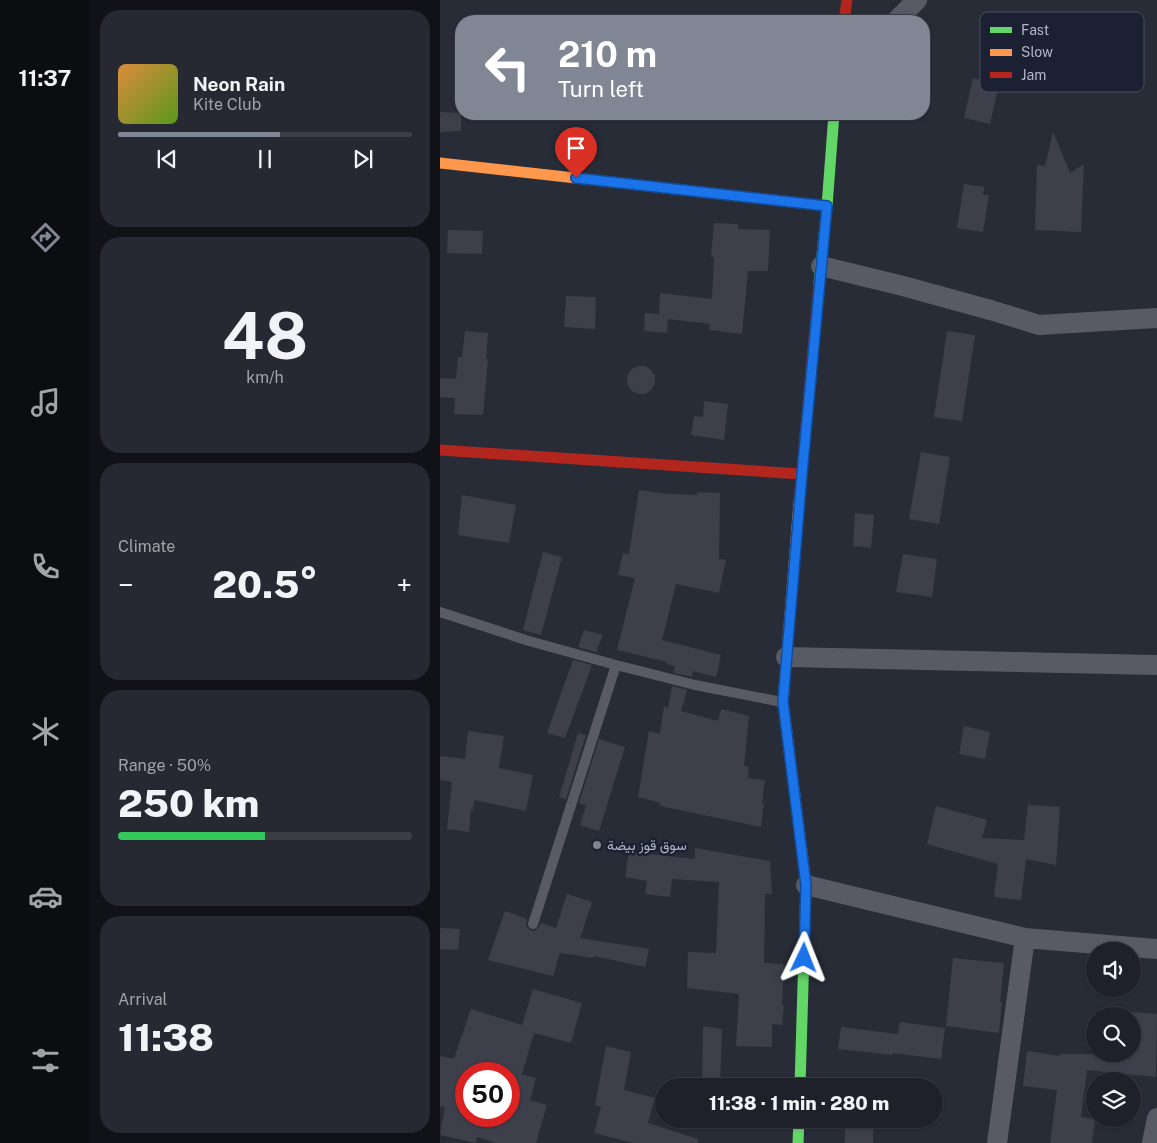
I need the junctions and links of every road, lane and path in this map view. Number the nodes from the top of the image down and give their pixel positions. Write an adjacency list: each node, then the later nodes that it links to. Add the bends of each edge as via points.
1 (847, 0): 3 (main road)
2 (917, 0): 4 (street)
3 (845, 15)
4 (902, 15)
5 (834, 120): 7 (main road)
6 (440, 163): 7 (main road)
7 (827, 206): 8 (main road)
8 (821, 266): 9 (street, via 994,311 1039,326); 11 (main road)
9 (1157, 318)
10 (440, 450): 11 (main road)
11 (802, 474): 13 (main road)
12 (440, 612): 14 (lane)
13 (786, 657): 15 (street); 16 (main road)
14 (616, 665): 16 (lane); 18 (lane)
15 (1157, 665)
16 (783, 702): 17 (main road)
17 (806, 885): 19 (street); 21 (main road)
18 (533, 924)
19 (1025, 938): 20 (street); 25 (street)
20 (1157, 949)
21 (800, 1078)
22 (1157, 1118): 26 (street)
23 (799, 1128): 24 (main road)
24 (798, 1143)
25 (997, 1143)
26 (1152, 1143)

